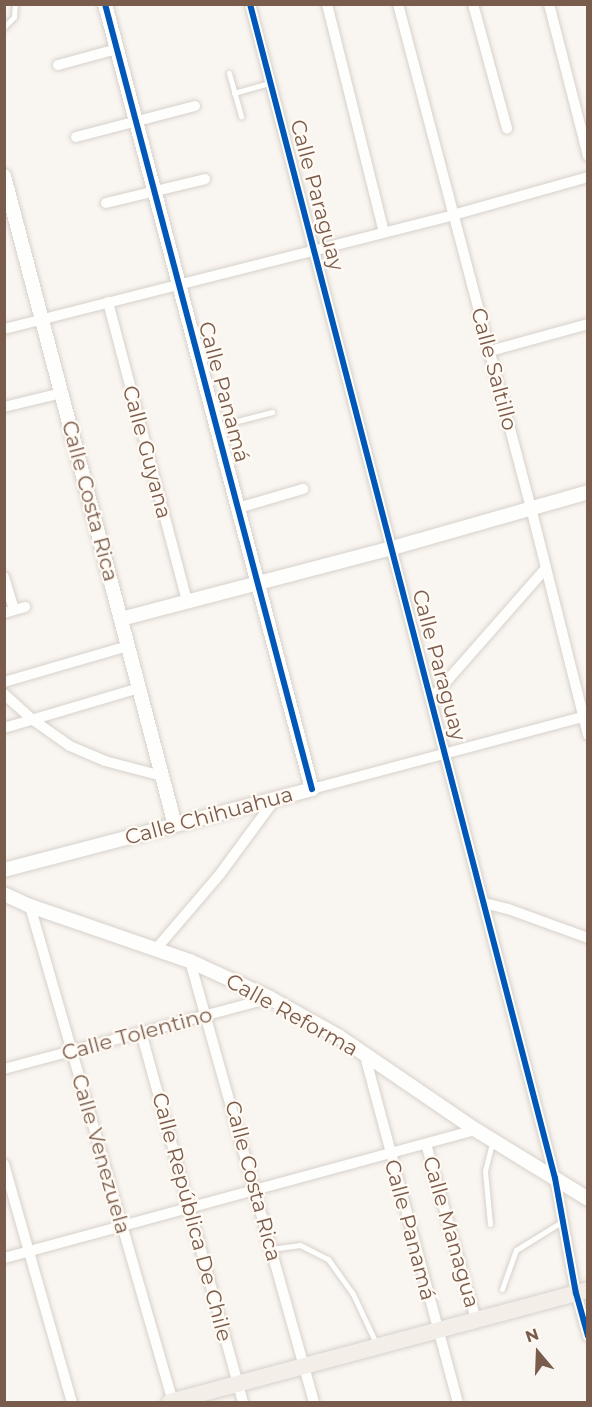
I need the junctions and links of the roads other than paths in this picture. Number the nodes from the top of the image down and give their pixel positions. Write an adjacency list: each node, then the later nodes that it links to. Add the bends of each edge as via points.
1 (15, 4): 8 (lane, via 14,17)
2 (105, 4): 9 (street, Calle Panamá)
3 (250, 4): 12 (street, Calle Paraguay)
4 (327, 4): 26 (street)
5 (398, 4): 25 (street, Calle Saltillo)
6 (473, 4): 17 (street)
7 (549, 4): 19 (street)
8 (4, 27)
9 (117, 49): 10 (street); 16 (street, Calle Panamá)
10 (58, 65)
11 (229, 73): 13 (lane)
12 (270, 83): 13 (lane); 27 (street, Calle Paraguay)
13 (234, 93): 15 (lane)
14 (195, 106): 16 (street)
15 (241, 116)
16 (136, 122): 18 (street); 23 (street, Calle Panamá)
17 (507, 128)
18 (76, 137)
19 (588, 156)
20 (4, 176): 30 (street, Calle Costa Rica)
21 (588, 177): 25 (street)
22 (205, 179): 23 (street)
23 (154, 191): 24 (street); 28 (street, Calle Panamá)
24 (106, 203)
25 (453, 215): 26 (street); 33 (street, Calle Saltillo)
26 (384, 232): 27 (street)
27 (315, 250): 28 (street); 42 (street, Calle Paraguay)
28 (179, 284): 29 (street); 37 (street, Calle Panamá)
29 (108, 302): 30 (street); 46 (street, Calle Guyana)
30 (42, 319): 32 (street); 34 (street, Calle Costa Rica)
31 (588, 324): 33 (street)
32 (4, 329)
33 (490, 351): 41 (street, Calle Saltillo)
34 (62, 393): 35 (street); 48 (street, Calle Costa Rica)
35 (4, 407)
36 (272, 412): 37 (lane)
37 (216, 427): 40 (street, Calle Panamá)
38 (303, 489): 40 (street)
39 (588, 492): 41 (street)
40 (238, 508): 45 (street, Calle Panamá)
41 (531, 508): 42 (street); 43 (street, Calle Saltillo)
42 (392, 548): 45 (street); 53 (street, Calle Paraguay)
43 (546, 568): 53 (street); 54 (street, Calle Saltillo)
44 (4, 577): 47 (street)
45 (258, 583): 46 (street); 60 (street, Calle Panamá)
46 (187, 601): 48 (street)
47 (14, 610)
48 (121, 619): 49 (street, Calle Costa Rica)
49 (128, 646): 50 (street); 51 (street, Calle Costa Rica)
50 (4, 682)
51 (139, 688): 55 (street); 59 (street, Calle Costa Rica)
52 (4, 694): 55 (street)
53 (431, 699): 58 (street, Calle Paraguay)
54 (585, 717): 57 (street, Calle Saltillo); 58 (street, Calle Chihuahua)
55 (33, 720): 56 (street); 59 (street, via 88,754)
56 (4, 728)
57 (588, 735)
58 (445, 754): 60 (street, Calle Chihuahua); 65 (street, Calle Paraguay)
59 (162, 776): 62 (street, Calle Costa Rica)
60 (312, 789): 61 (street, Calle Chihuahua)
61 (276, 798): 62 (street, Calle Chihuahua); 68 (street, via 220,874)
62 (175, 825): 63 (street, Calle Chihuahua)
63 (4, 870)
64 (4, 894): 66 (street, Calle Reforma)
65 (484, 903): 67 (street); 81 (street, Calle Paraguay)
66 (30, 906): 68 (street, Calle Reforma); 73 (street, Calle Venezuela)
67 (588, 938)
68 (156, 949): 69 (street, Calle Reforma)
69 (190, 961): 70 (street, Calle Reforma); 71 (street, Calle Costa Rica)
70 (270, 998): 71 (street, Calle Tolentino); 74 (street, Calle Reforma, via 338,1036)
71 (207, 1014): 72 (street, Calle Tolentino); 82 (street, Calle Costa Rica)
72 (141, 1032): 73 (street, Calle Tolentino); 84 (street, Calle República De Chile)
73 (72, 1052): 75 (street, Calle Tolentino); 87 (street, Calle Venezuela)
74 (365, 1056): 76 (street, Calle Reforma); 79 (street, Calle Panamá)
75 (4, 1069)
76 (476, 1130): 77 (street, Calle Reforma); 78 (street)
77 (492, 1140): 81 (street, Calle Reforma); 86 (lane, via 485,1171)
78 (426, 1144): 79 (street); 93 (street, Calle Managua)
79 (390, 1153): 82 (street); 94 (street, Calle Panamá)
80 (4, 1164): 89 (street)
81 (555, 1178): 83 (street, Calle Reforma); 85 (street, Calle Paraguay)
82 (255, 1190): 84 (street); 88 (street, Calle Costa Rica)
83 (588, 1199)
84 (190, 1208): 87 (street); 98 (street, Calle República De Chile)
85 (563, 1221): 91 (lane, via 516,1250); 92 (street, Calle Paraguay)
86 (489, 1224)
87 (120, 1226): 89 (street); 100 (street, Calle Venezuela)
88 (271, 1249): 96 (lane, via 300,1245 328,1259 353,1294); 97 (street, Calle Costa Rica)
89 (29, 1251): 90 (street); 99 (street)
90 (4, 1258)
91 (502, 1289)
92 (582, 1292): 93 (main road); 95 (street, Calle Paraguay)
93 (476, 1320): 94 (main road)
94 (437, 1330): 96 (main road); 103 (street, Calle Panamá)
95 (588, 1336)
96 (377, 1346): 97 (main road)
97 (303, 1365): 98 (main road); 102 (street, Calle Costa Rica)
98 (238, 1384): 100 (main road); 101 (street, Calle República De Chile)
99 (72, 1402)
100 (172, 1402)
101 (243, 1402)
102 (314, 1402)
103 (458, 1402)

